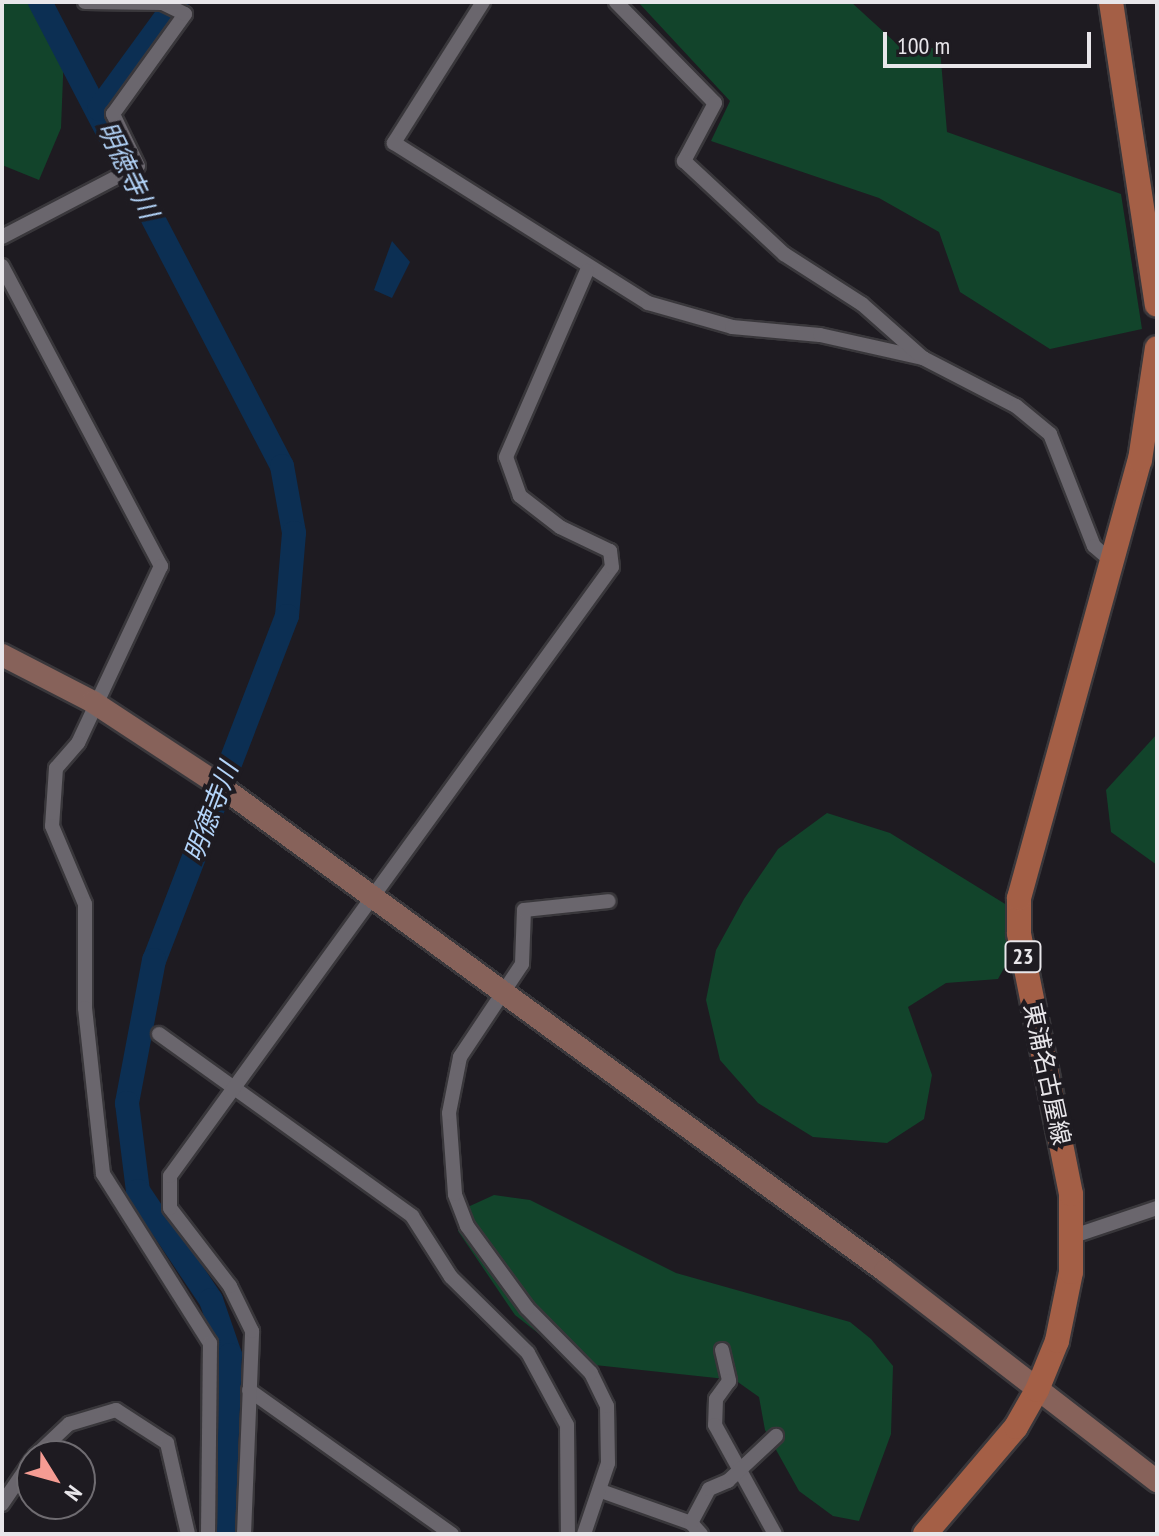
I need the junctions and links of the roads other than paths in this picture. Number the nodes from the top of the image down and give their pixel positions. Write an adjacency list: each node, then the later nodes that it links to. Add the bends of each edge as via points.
1 (85, 2): 5 (street)
2 (483, 2): 8 (street, via 394,143)
3 (616, 2): 11 (street, via 715,103 684,161 784,254 862,304)
4 (1111, 2): 9 (main road)
5 (162, 3): 6 (street, via 184,14 113,114 138,166)
6 (2, 237)
7 (2, 266): 15 (street, via 161,566)
8 (587, 271): 11 (street, via 683,316); 16 (street, via 506,457 520,496 560,527 610,551 612,567)
9 (1157, 305)
10 (1157, 348): 12 (main road, 東浦名古屋線 / 23)
11 (923, 358): 13 (street, via 1042,424 1061,453 1094,546)
12 (1148, 457): 13 (main road, 東浦名古屋線 / 23)
13 (1111, 561): 22 (main road, 東浦名古屋線 / 23, via 1019,898 1019,933)
14 (2, 655): 15 (street)
15 (93, 702): 16 (street, via 223,788); 35 (street, via 78,743 50,783 52,826 85,904 85,1008 103,1174 210,1343)
16 (373, 898): 18 (street); 20 (street)
17 (609, 901): 18 (street, via 524,910 522,964)
18 (500, 994): 25 (street); 31 (street, via 451,1085 457,1207 527,1308 602,1390 609,1446)
19 (159, 1034): 20 (street)
20 (235, 1086): 24 (street, via 178,1162 168,1200 249,1322); 38 (street, via 412,1216 451,1277 528,1353 567,1425)
21 (1157, 1208): 22 (street)
22 (1074, 1236): 25 (main road, 東浦名古屋線 / 23, via 1057,1341)
23 (722, 1350): 28 (street, via 729,1381 716,1399 715,1425)
24 (249, 1390): 36 (street); 37 (street)
25 (1037, 1390): 29 (street); 41 (main road, 東浦名古屋線 / 23, via 1016,1427)
26 (776, 1436): 28 (street)
27 (53, 1440): 34 (street, via 69,1424 116,1410 167,1443)
28 (736, 1472): 33 (street, via 709,1489); 40 (street)
29 (1157, 1481)
30 (16, 1484): 32 (street)
31 (601, 1491): 33 (street); 39 (street)
32 (2, 1504)
33 (696, 1529)
34 (188, 1534)
35 (208, 1534)
36 (244, 1534)
37 (452, 1534)
38 (568, 1534)
39 (584, 1534)
40 (775, 1534)
41 (925, 1534)

